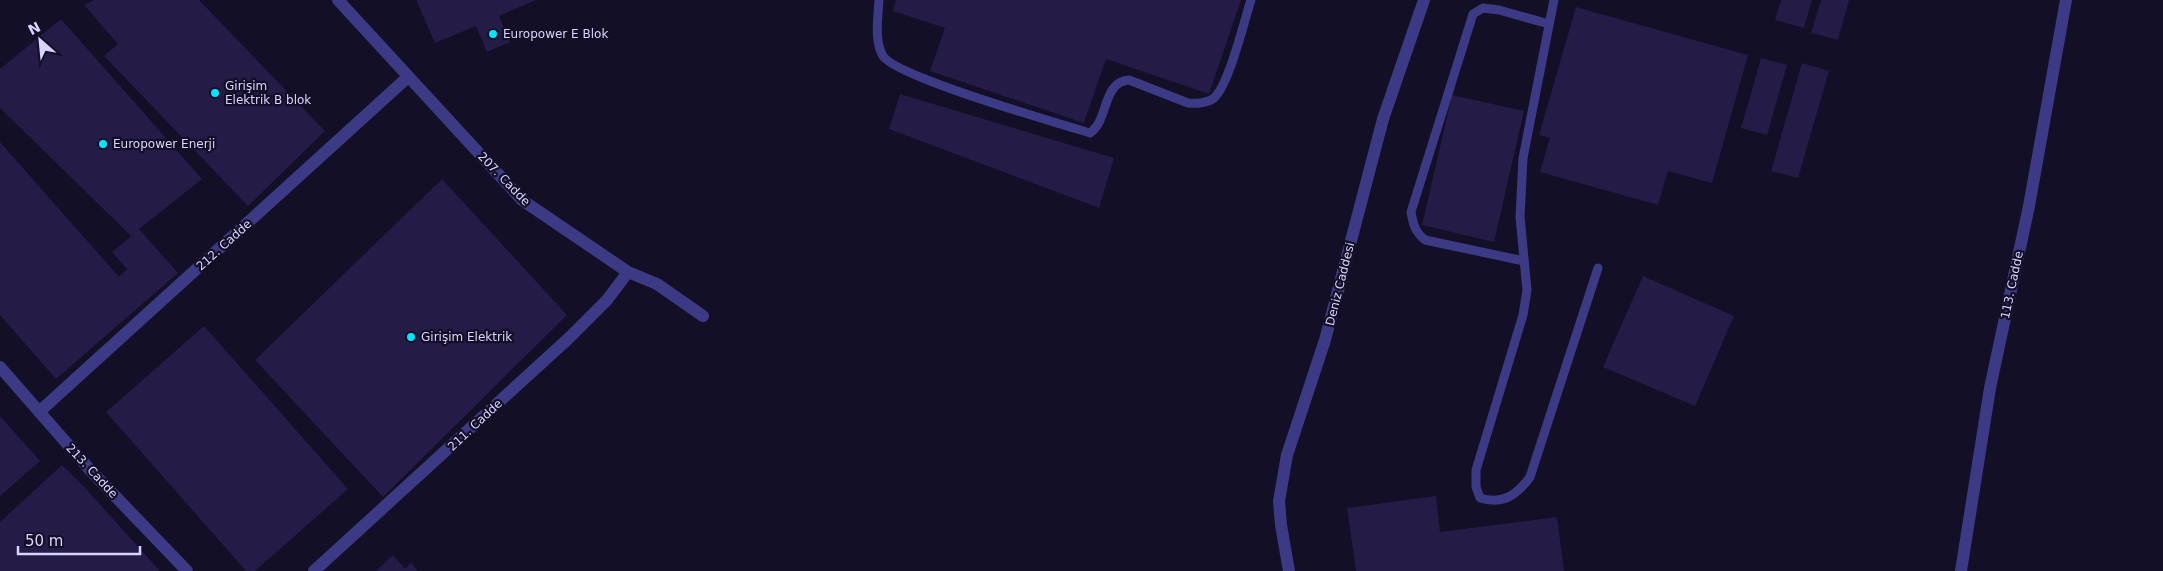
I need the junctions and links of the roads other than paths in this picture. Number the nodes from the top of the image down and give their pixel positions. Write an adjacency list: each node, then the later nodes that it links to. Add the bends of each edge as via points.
1 (338, 0): 8 (street, 207. Cadde)
2 (879, 0): 3 (lane, via 878,35 883,56 893,65 941,86 1090,133 1098,127 1114,85 1121,81 1129,80 1188,103 1197,104 1214,98 1224,85)
3 (1251, 0)
4 (1424, 0): 17 (street, Deniz Caddesi, via 1383,119 1326,340 1287,456 1279,502)
5 (1554, 0): 7 (lane)
6 (2066, 0): 18 (street, 113. Cadde, via 1990,388)
7 (1549, 24): 9 (lane, via 1523,158 1520,217); 9 (lane, via 1499,10 1483,8 1473,14 1411,212 1413,226 1425,240)
8 (408, 77): 11 (street, 207. Cadde, via 522,200); 14 (street, 212. Cadde)
9 (1524, 261): 10 (lane, via 1527,290 1523,315 1476,470 1480,498 1492,502 1520,491 1530,477)
10 (1598, 268)
11 (628, 272): 12 (street, 207. Cadde, via 657,284); 16 (street, 211. Cadde, via 607,300 569,338)
12 (703, 316)
13 (0, 368): 14 (street, 213. Cadde)
14 (39, 412): 15 (street, 213. Cadde)
15 (188, 571)
16 (314, 571)
17 (1289, 571)
18 (1961, 571)

